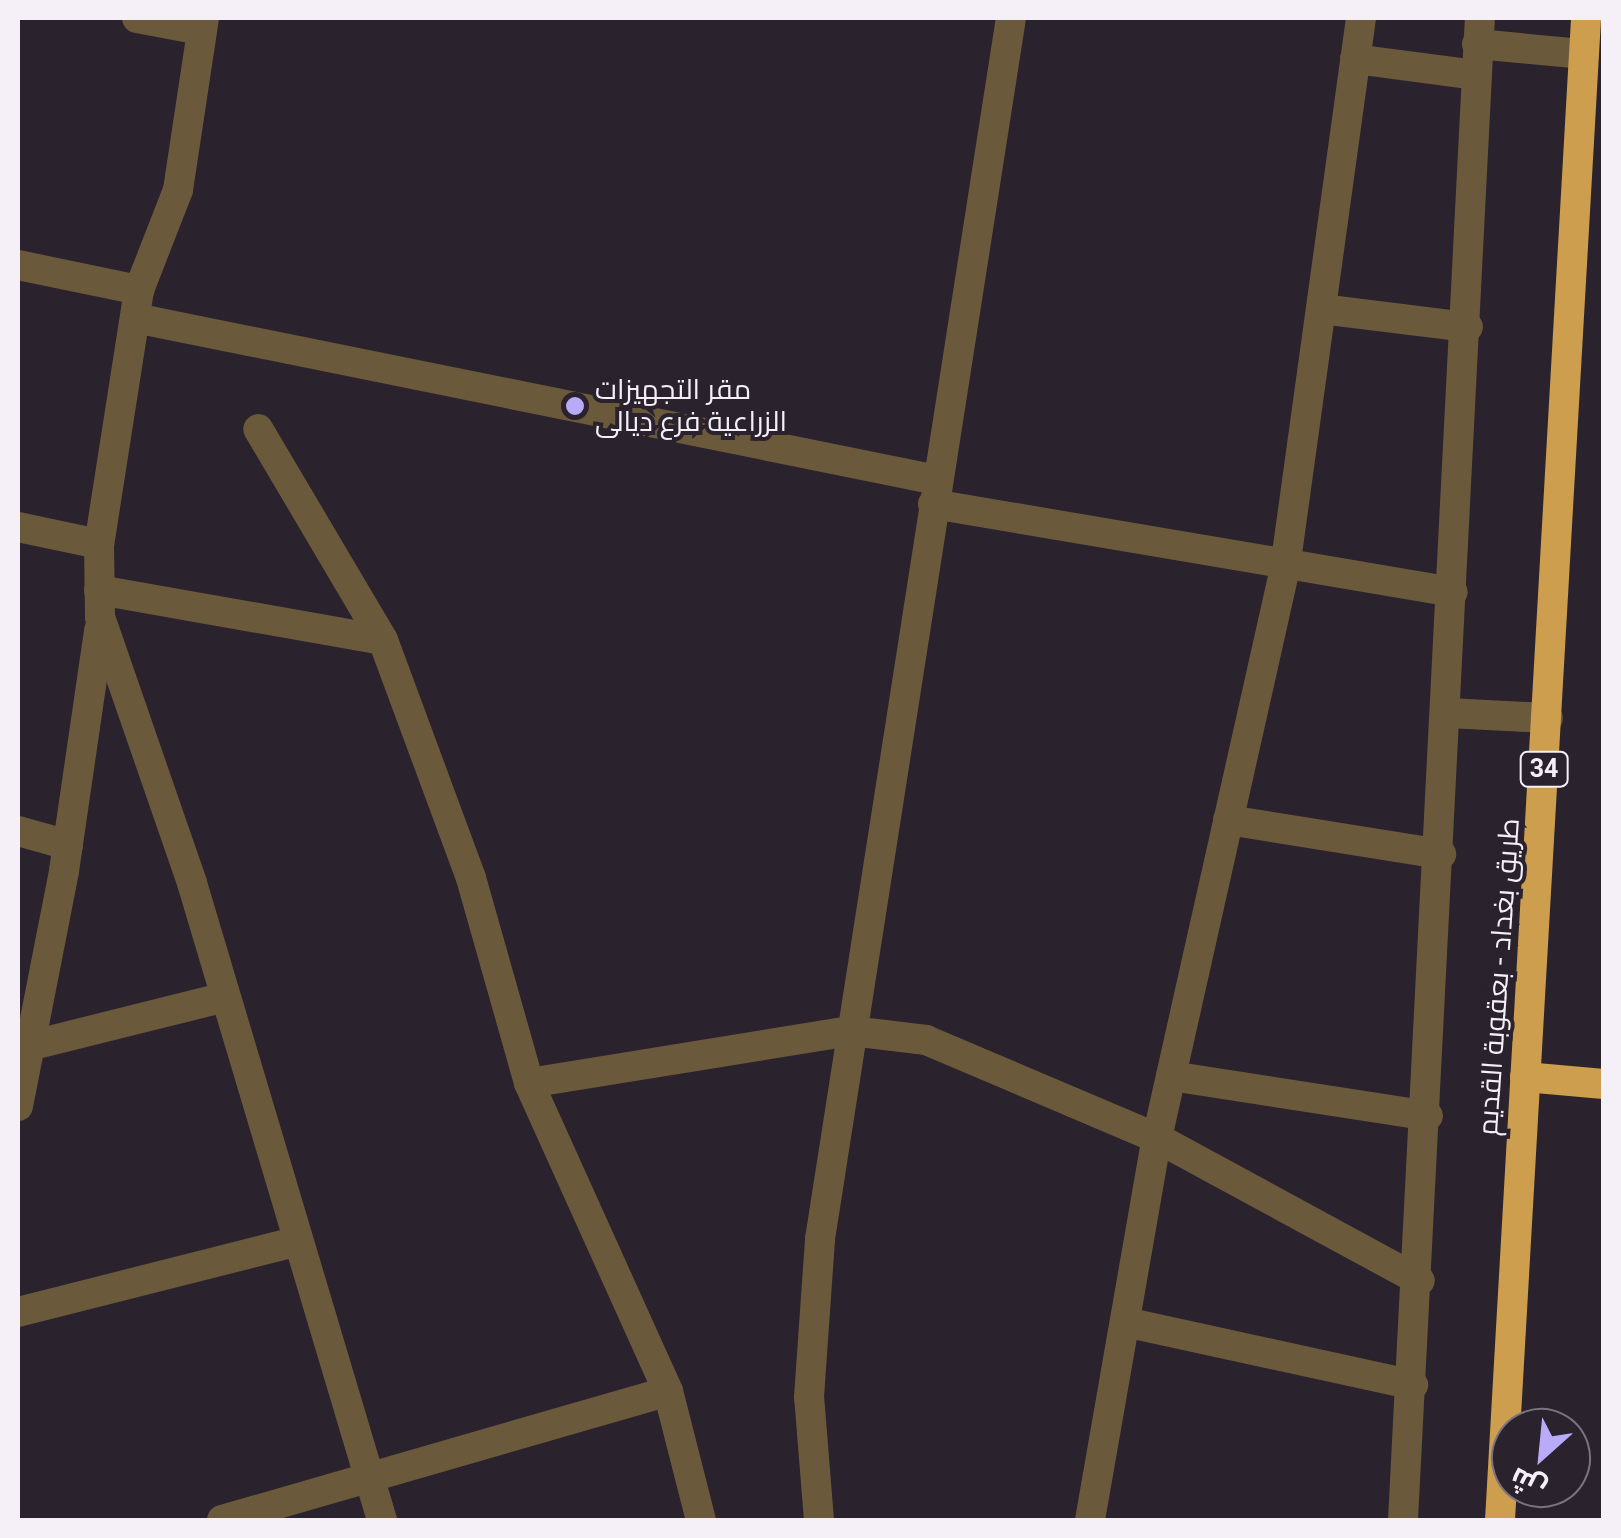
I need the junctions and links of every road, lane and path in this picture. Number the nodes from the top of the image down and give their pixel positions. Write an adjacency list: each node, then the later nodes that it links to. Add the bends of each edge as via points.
1 (137, 18): 5 (street)
2 (1011, 18): 15 (street)
3 (1361, 18): 8 (street)
4 (1586, 18): 7 (highway, طريق بغداد - بعقوبة القديم / 34)
5 (202, 24): 11 (street, via 178,190)
6 (1478, 31): 7 (street); 9 (street)
7 (1582, 54): 23 (highway, طريق بغداد - بعقوبة القديم / 34)
8 (1356, 59): 9 (street); 12 (street)
9 (1477, 75): 13 (street)
10 (18, 265): 11 (street)
11 (137, 304): 15 (street); 17 (street)
12 (1321, 310): 13 (street); 18 (street)
13 (1468, 327): 19 (street)
14 (258, 430): 21 (street)
15 (935, 492): 18 (street); 29 (street)
16 (18, 527): 17 (street)
17 (99, 544): 20 (street)
18 (1285, 568): 19 (street); 24 (street)
19 (1452, 592): 22 (street)
20 (99, 604): 21 (street); 26 (street); 28 (street)
21 (383, 640): 33 (street, via 471,878)
22 (1448, 713): 23 (street); 27 (street)
23 (1548, 718): 32 (highway, طريق بغداد - بعقوبة القديم / 34)
24 (1228, 820): 27 (street); 31 (street)
25 (18, 831): 26 (street)
26 (68, 845): 30 (street)
27 (1441, 854): 36 (street)
28 (226, 997): 30 (street); 38 (street)
29 (851, 1031): 33 (street); 37 (street, via 926,1040); 48 (street, via 811,1366 809,1458)
30 (29, 1046): 35 (street)
31 (1171, 1076): 36 (street); 37 (street)
32 (1525, 1077): 34 (highway); 51 (highway, طريق بغداد - بعقوبة القديم / 34)
33 (529, 1084): 43 (street)
34 (1604, 1084)
35 (18, 1099)
36 (1428, 1116): 39 (street)
37 (1157, 1138): 39 (street); 41 (street)
38 (298, 1241): 40 (street); 44 (street)
39 (1420, 1281): 42 (street)
40 (18, 1312)
41 (1125, 1322): 42 (street); 49 (street)
42 (1413, 1386): 50 (street)
43 (668, 1391): 44 (street); 47 (street)
44 (370, 1479): 45 (street); 46 (street)
45 (222, 1520)
46 (382, 1520)
47 (701, 1520)
48 (819, 1520)
49 (1090, 1520)
50 (1404, 1520)
51 (1500, 1520)

